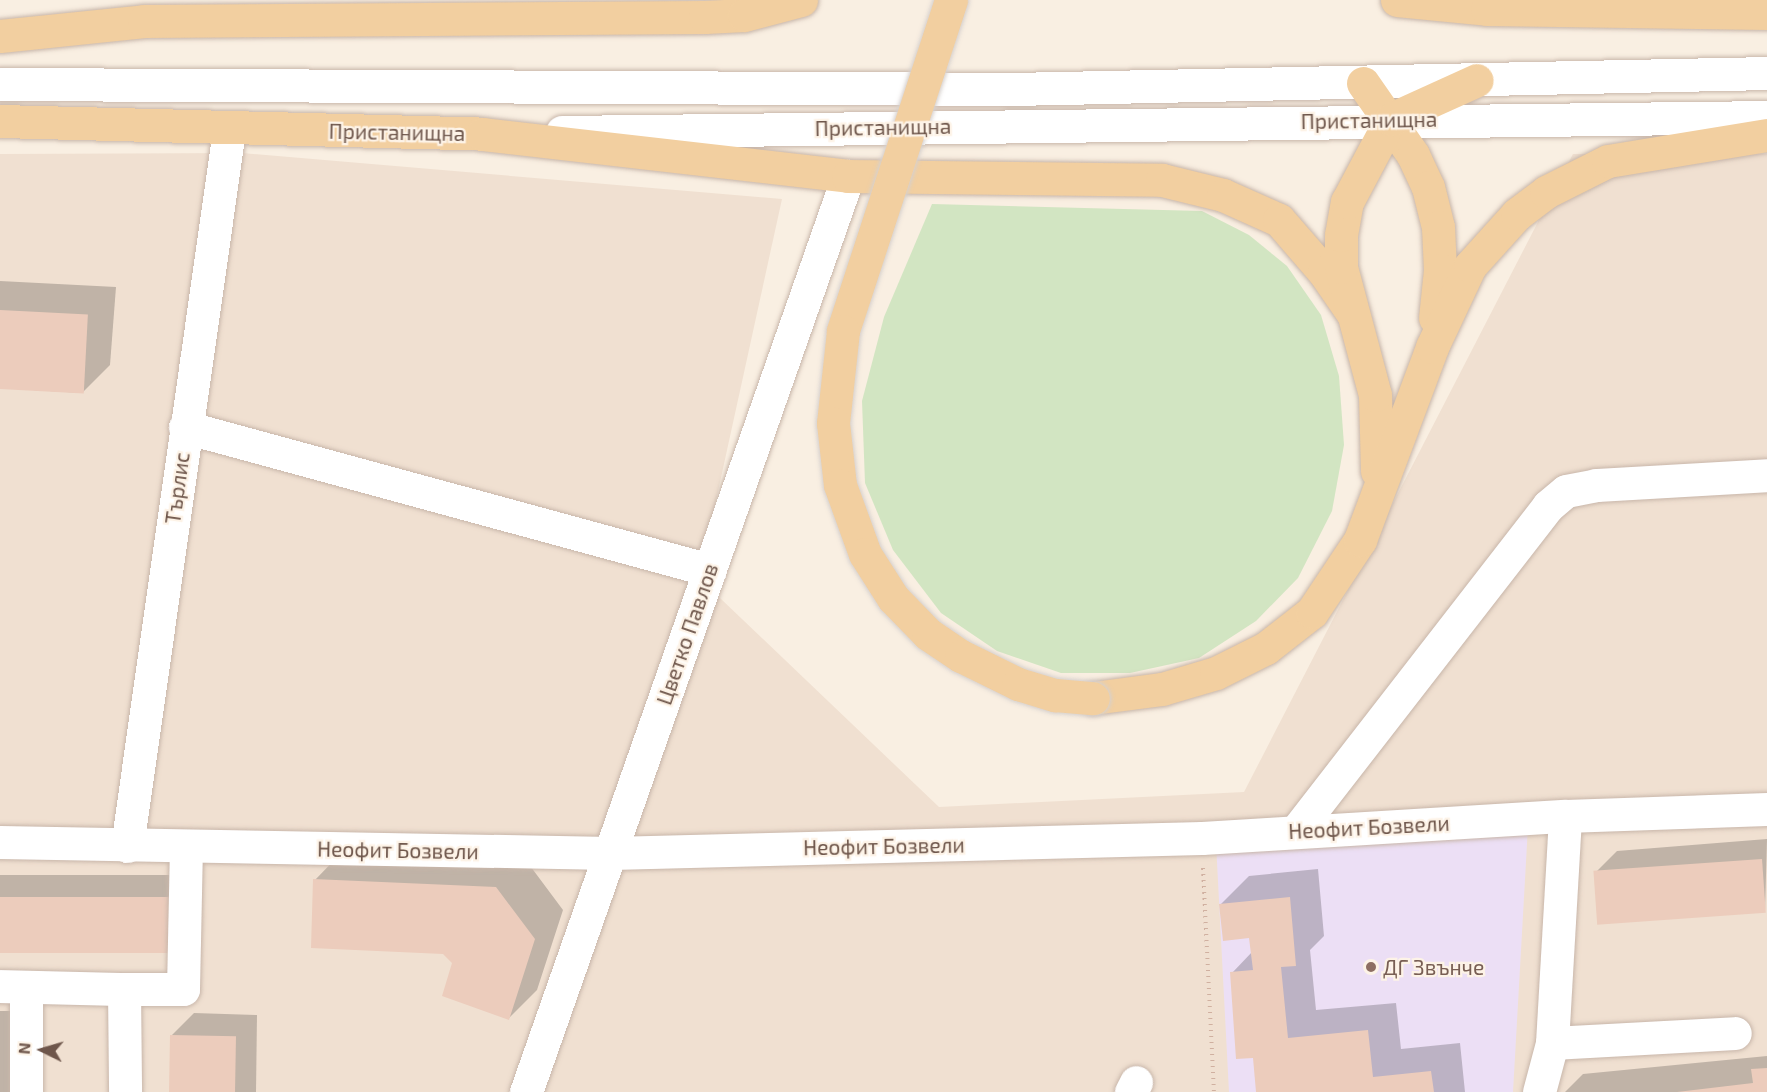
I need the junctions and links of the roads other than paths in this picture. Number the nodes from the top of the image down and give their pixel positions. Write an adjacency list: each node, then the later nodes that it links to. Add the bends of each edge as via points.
1 (801, 0): 5 (main road, via 744,15 705,17 144,21)
2 (951, 0): 21 (main road, bridge, via 843,332 833,423 840,485 865,554 894,598 928,634 961,656 1018,684 1055,695 1133,695 1189,682 1266,648 1311,612 1329,591)
3 (1397, 0): 4 (main road, via 1487,9)
4 (1767, 13)
5 (0, 36)
6 (1767, 73): 7 (street, Пристанищна)
7 (1477, 80): 8 (street, Пристанищна); 11 (main road)
8 (1363, 83): 9 (street, Пристанищна, via 1012,89); 11 (main road)
9 (0, 84)
10 (1767, 117): 11 (street, Пристанищна)
11 (1391, 119): 14 (street, Пристанищна); 17 (main road, via 1347,202 1341,267); 18 (main road, via 1428,187 1438,227 1440,270)
12 (0, 121): 13 (main road, Пристанищна)
13 (229, 129): 14 (main road, Пристанищна); 19 (street, Търлис)
14 (482, 134): 16 (main road)
15 (1767, 135): 18 (main road, via 1608,161 1546,192 1493,237 1470,266)
16 (848, 176): 17 (main road, via 1129,177 1162,180 1223,195 1279,220); 22 (street, Цветко Павлов)
17 (1353, 314): 21 (main road, via 1368,360 1378,429 1376,486)
18 (1432, 347): 21 (main road)
19 (185, 427): 22 (street); 27 (street, Търлис)
20 (1767, 475): 25 (street, via 1596,485 1566,491 1548,507)
21 (1370, 515)
22 (710, 570): 29 (street, Цветко Павлов)
23 (1767, 809): 24 (street, Неофит Бозвели)
24 (1565, 816): 25 (street, Неофит Бозвели); 33 (street)
25 (1296, 831): 29 (street, Неофит Бозвели, via 1202,838)
26 (0, 842): 27 (street, Неофит Бозвели)
27 (127, 846): 28 (street, Неофит Бозвели)
28 (186, 847): 29 (street, Неофит Бозвели); 31 (street, via 183,989)
29 (610, 852): 36 (street, Цветко Павлов)
30 (13, 986): 31 (street); 34 (street)
31 (124, 989): 35 (street)
32 (1735, 1033): 33 (street)
33 (1552, 1043): 37 (street)
34 (26, 1092)
35 (125, 1092)
36 (526, 1092)
37 (1539, 1092)

